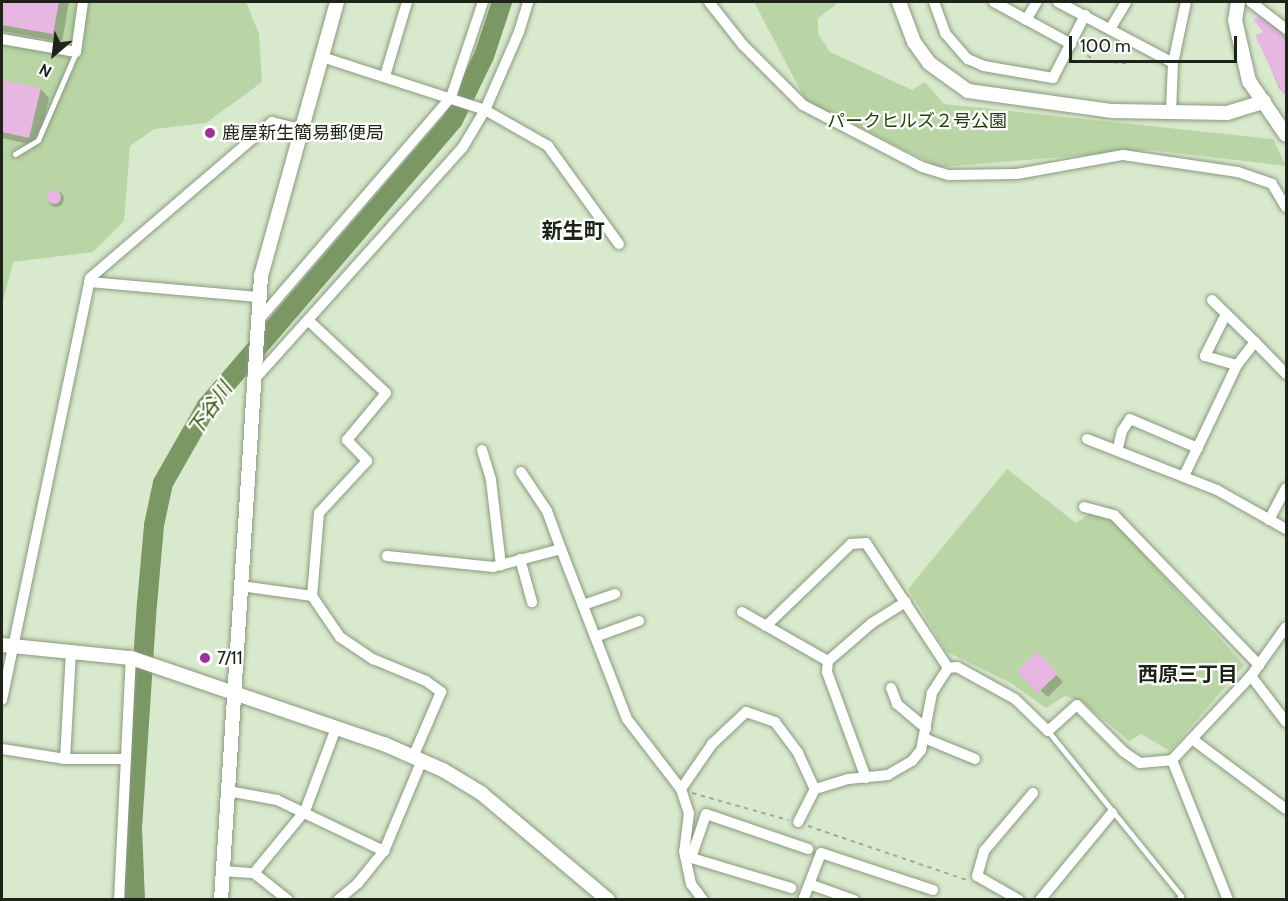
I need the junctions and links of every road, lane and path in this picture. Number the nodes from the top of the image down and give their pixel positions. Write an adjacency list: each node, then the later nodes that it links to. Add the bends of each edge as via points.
1 (83, 2): 22 (street)
2 (337, 2): 23 (street)
3 (407, 2): 26 (street)
4 (483, 2): 27 (street)
5 (528, 2): 29 (street)
6 (709, 2): 34 (street, via 743,45 803,105 922,167 949,175 1017,174 1123,155 1238,172 1272,184)
7 (899, 2): 30 (street, via 914,42 929,63 968,91 1113,111)
8 (934, 2): 21 (street, via 955,48 984,66 1053,78)
9 (994, 2): 17 (street)
10 (1037, 2): 17 (street)
11 (1058, 2): 16 (street)
12 (1126, 2): 18 (street)
13 (1186, 2): 25 (street)
14 (1238, 2): 28 (street, via 1235,20 1242,60 1249,81)
15 (1251, 2): 19 (street)
16 (1085, 15): 18 (street); 21 (street)
17 (1026, 20): 21 (street)
18 (1110, 29): 25 (street)
19 (1287, 29)
20 (2, 39): 22 (street)
21 (1071, 44): 24 (path, via 1095,61)
22 (76, 52): 33 (lane, via 38,140)
23 (322, 57): 26 (street); 31 (street)
24 (1127, 63)
25 (1173, 63): 30 (street)
26 (385, 76): 27 (street)
27 (451, 97): 29 (street); 41 (street)
28 (1264, 102): 30 (street, via 1227,114); 32 (street)
29 (485, 110): 35 (street, via 548,146); 40 (street, via 463,147)
30 (1171, 112)
31 (300, 129): 36 (street, via 272,122); 37 (street)
32 (1287, 135)
33 (15, 154)
34 (1287, 207)
35 (619, 244)
36 (89, 282): 37 (street); 71 (street, via 27,585)
37 (258, 297): 41 (street)
38 (1212, 300): 39 (street)
39 (1226, 314): 42 (street); 43 (street, via 1205,356)
40 (309, 321): 45 (street); 62 (street, via 386,393 347,440 367,462 319,513)
41 (255, 328): 45 (street)
42 (1255, 342): 43 (street); 44 (street)
43 (1237, 365): 48 (street)
44 (1287, 374)
45 (254, 378): 60 (street)
46 (1088, 439): 47 (street)
47 (1118, 448): 48 (street, via 1130,419); 51 (street)
48 (1198, 448): 51 (street)
49 (482, 450): 59 (street, via 491,480)
50 (521, 472): 56 (street, via 547,511)
51 (1184, 476): 54 (street)
52 (1287, 488): 54 (street)
53 (1084, 507): 75 (street, via 1114,515)
54 (1269, 520): 55 (street)
55 (1287, 529)
56 (561, 549): 58 (street); 65 (street)
57 (387, 556): 59 (street)
58 (520, 559): 59 (street); 63 (street)
59 (501, 565)
60 (241, 586): 62 (street); 79 (street)
61 (615, 594): 65 (street)
62 (312, 596): 89 (street, via 340,637 441,692)
63 (532, 602)
64 (906, 602): 68 (street, via 867,543 851,544); 74 (street, via 872,623); 76 (street)
65 (583, 605): 70 (street)
66 (742, 612): 68 (street)
67 (639, 621): 70 (street)
68 (766, 626): 74 (street)
69 (1287, 627): 75 (street)
70 (595, 637): 93 (street, via 627,719)
71 (6, 645): 72 (street); 80 (street)
72 (71, 651): 73 (street); 87 (street)
73 (130, 658): 79 (street); 88 (street)
74 (828, 661): 92 (street, via 827,672)
75 (1258, 665): 77 (street)
76 (948, 668): 83 (street, via 957,667 1015,699); 84 (street, via 932,693)
77 (1251, 676): 81 (street); 85 (street)
78 (891, 688): 84 (street, via 897,704)
79 (235, 694): 82 (street); 95 (street)
80 (2, 700)
81 (1287, 722)
82 (336, 728): 89 (street); 98 (street)
83 (1048, 731): 91 (street, via 1077,705 1140,763); 99 (lane)
84 (925, 733): 90 (street); 92 (street, via 921,750 912,761 888,775)
85 (1192, 739): 91 (street); 97 (street)
86 (2, 749): 87 (street)
87 (64, 759): 88 (street)
88 (126, 759): 110 (street)
89 (418, 759): 102 (street); 114 (street, via 481,793)
90 (975, 759)
91 (1172, 760): 121 (street)
92 (866, 778): 94 (street)
93 (681, 789): 94 (street, via 712,744 746,712 775,722 798,753); 100 (path); 103 (street, via 689,813)
94 (815, 789): 100 (street)
95 (228, 791): 98 (street, via 277,800); 104 (street)
96 (1033, 793): 106 (street, via 984,851)
97 (1287, 809)
98 (305, 811): 102 (street); 105 (street)
99 (1112, 813): 119 (street); 120 (lane, via 1181,896)
100 (798, 822): 106 (path, via 970,881)
101 (808, 849): 103 (street, via 706,814)
102 (384, 851): 113 (street)
103 (688, 855): 108 (street); 115 (street, via 691,884)
104 (223, 871): 105 (street); 111 (street)
105 (254, 873): 112 (street)
106 (977, 876): 118 (street)
107 (809, 884): 109 (street, via 821,853); 116 (street); 117 (street)
108 (791, 888)
109 (933, 890)
110 (119, 900)
111 (221, 900)
112 (288, 900)
113 (338, 900)
114 (608, 900)
115 (703, 900)
116 (803, 900)
117 (854, 900)
118 (1019, 900)
119 (1040, 900)
120 (1178, 900)
121 (1228, 900)

